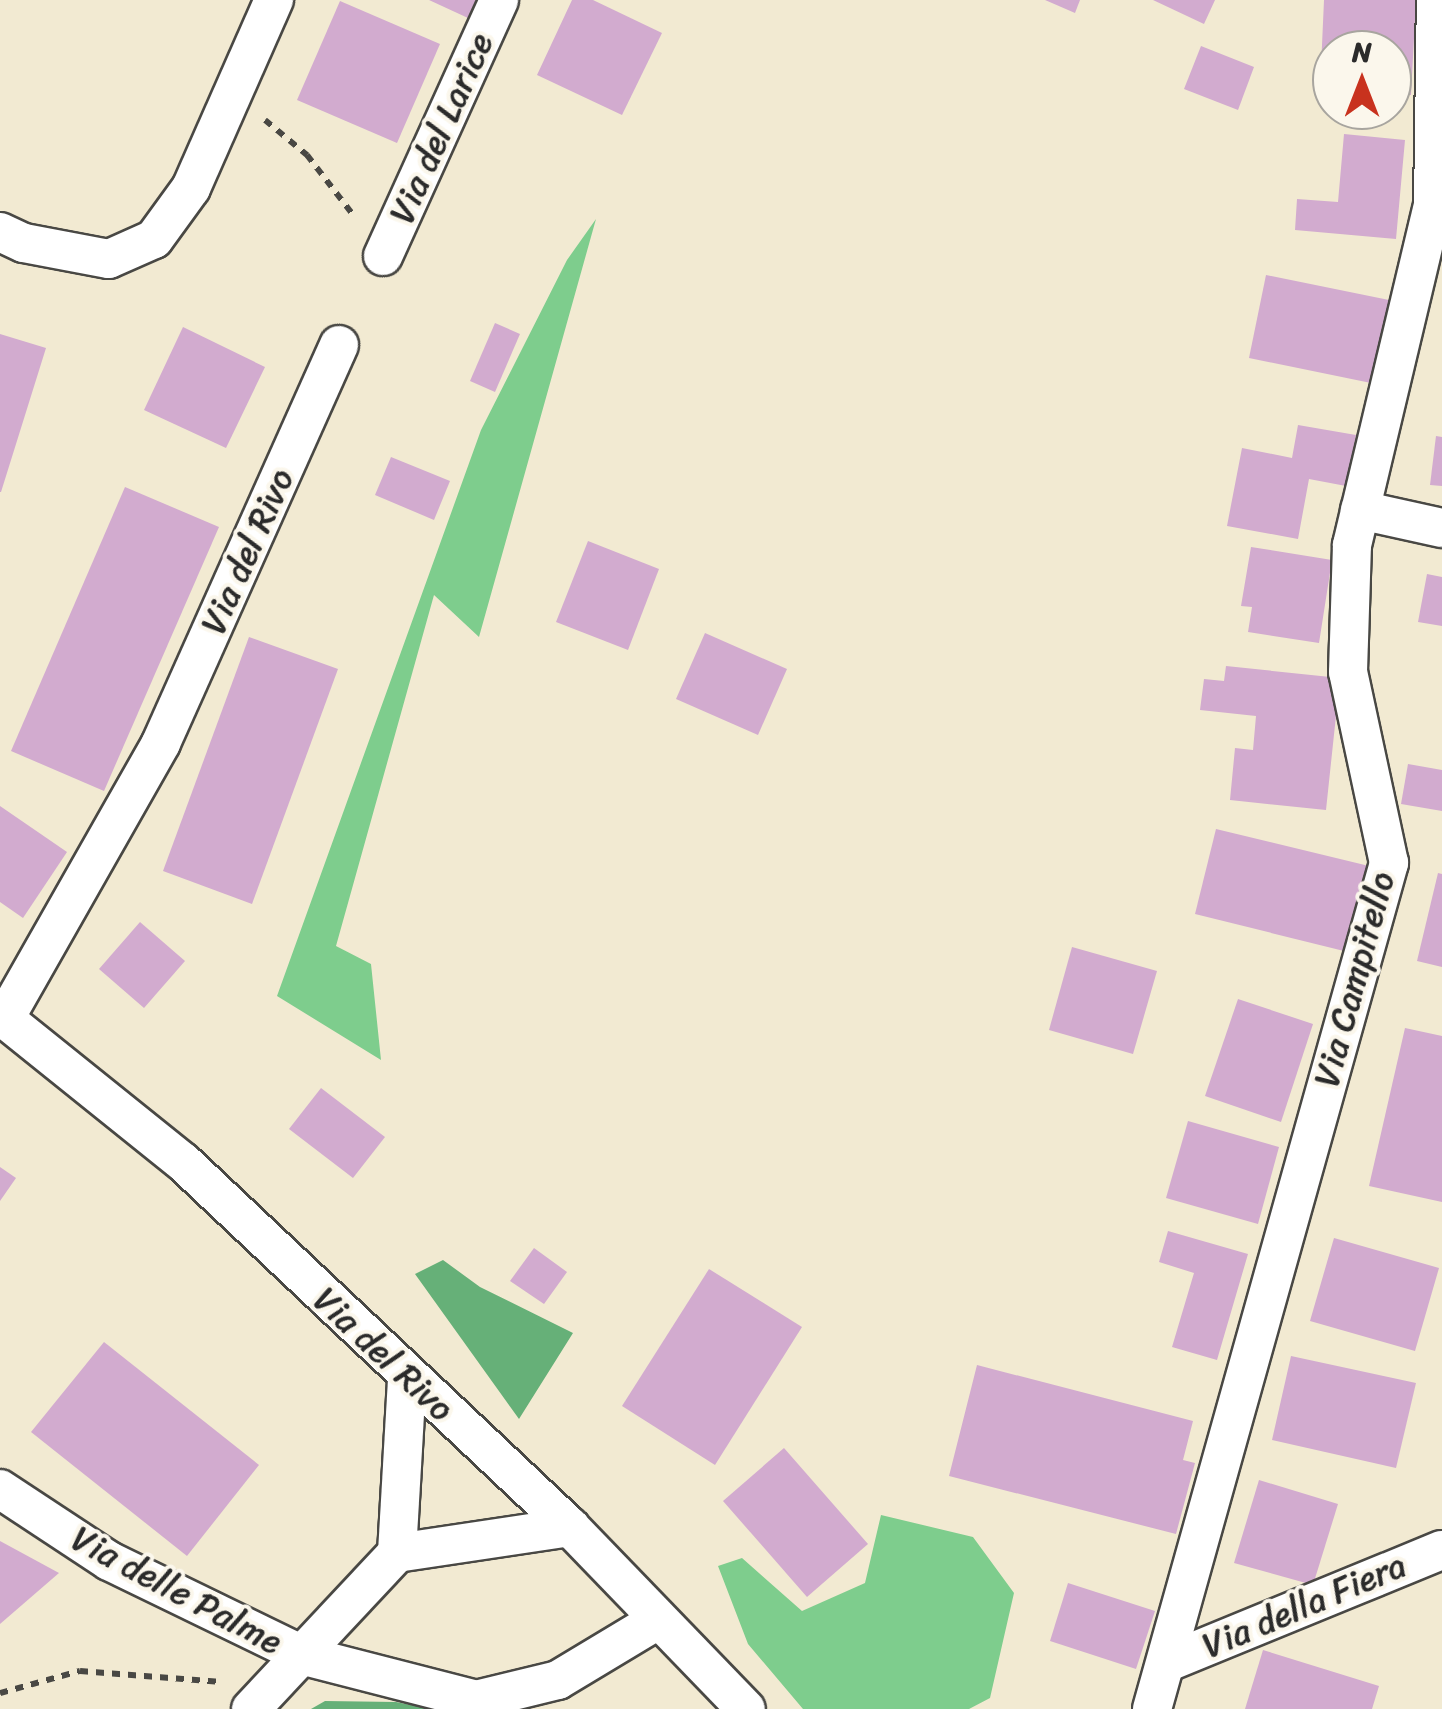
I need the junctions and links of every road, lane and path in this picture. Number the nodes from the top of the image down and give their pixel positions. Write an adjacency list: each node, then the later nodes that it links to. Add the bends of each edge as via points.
1 (274, 0): 4 (street)
2 (499, 0): 6 (street, Via del Larice)
3 (1436, 0): 8 (street, Via Campitello, via 1433,206)
4 (233, 94): 5 (street, via 191,188 154,239 109,259); 6 (path, via 308,154)
5 (0, 232)
6 (383, 256)
7 (339, 344): 10 (street, Via del Rivo, via 161,743)
8 (1360, 510): 9 (street); 18 (street, Via Campitello, via 1352,546 1348,672 1388,862)
9 (1442, 528)
10 (2, 1016): 11 (street, Via del Rivo, via 183,1162)
11 (407, 1377): 13 (street, Via del Rivo); 15 (street)
12 (0, 1489): 17 (street, Via delle Palme, via 109,1561)
13 (570, 1528): 15 (street); 16 (street, Via del Rivo)
14 (1442, 1550): 18 (street, Via della Fiera)
15 (397, 1553): 17 (street, Via delle Palme)
16 (656, 1621): 17 (street, Via delle Palme, via 558,1680 476,1700); 21 (street, Via del Rivo)
17 (304, 1656): 20 (street)
18 (1166, 1663): 22 (street, Via Campitello)
19 (0, 1692): 20 (path, via 80,1671)
20 (262, 1698)
21 (746, 1709)
22 (1152, 1709)

